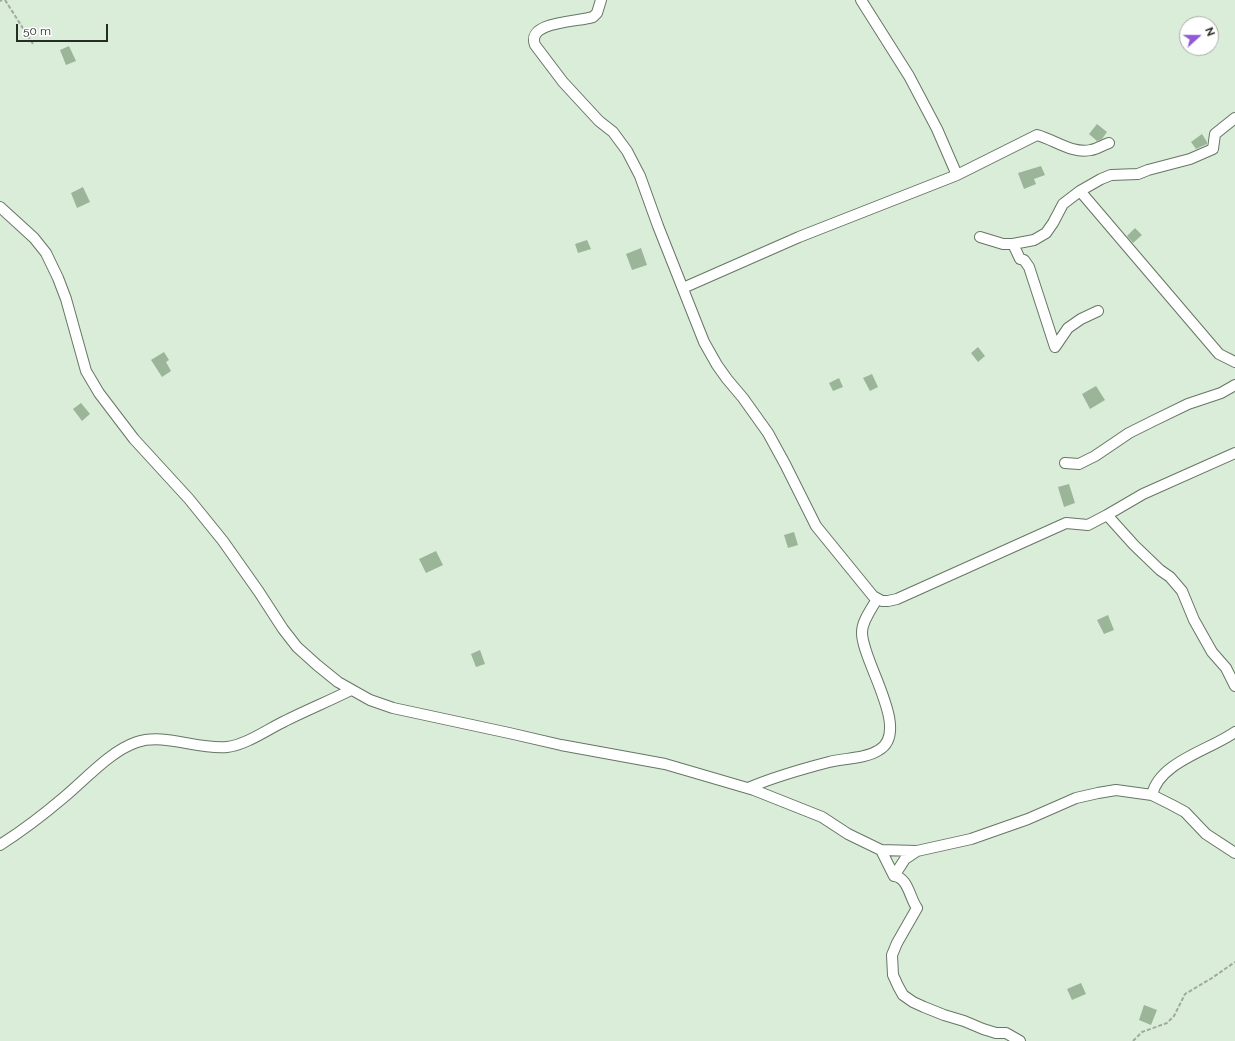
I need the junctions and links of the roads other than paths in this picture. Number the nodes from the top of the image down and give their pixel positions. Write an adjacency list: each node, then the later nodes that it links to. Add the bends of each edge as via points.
1 (601, 0): 10 (street, via 593,17 545,27 536,32 533,40 563,82 616,136 627,151 640,176)
2 (861, 0): 5 (street, via 909,76)
3 (1234, 121): 6 (street, via 1215,134 1213,149 1190,159 1138,174 1111,175)
4 (1109, 143): 5 (street, via 1091,150 1076,150 1037,135)
5 (957, 174): 10 (street, via 799,237)
6 (1080, 191): 9 (street, via 1063,204 1046,233 1034,240); 12 (street, via 1219,354)
7 (0, 207): 20 (street, via 34,238 46,253 66,299 86,371 99,393 134,439 223,541 298,647 317,665)
8 (980, 237): 9 (street, via 1003,244)
9 (1013, 244): 11 (street, via 1020,259 1029,267 1055,347 1068,328)
10 (683, 288): 17 (street, via 704,342 716,364 768,433 816,526)
11 (1098, 312)
12 (1235, 362)
13 (1235, 385): 15 (street, via 1221,393 1188,404 1129,433 1079,464)
14 (1235, 453): 16 (street, via 1143,494)
15 (1065, 463)
16 (1107, 515): 17 (street, via 1088,525 1066,523 897,599); 18 (street, via 1134,546 1170,577 1182,591 1194,620 1212,652)
17 (877, 599): 22 (street, via 861,629 866,653 884,698 890,724 890,735 886,744 881,750 871,754 827,762)
18 (1230, 667): 19 (street)
19 (1235, 686)
20 (351, 690): 22 (street, via 370,700 400,710 561,745 665,764); 24 (street, via 229,747 155,740 139,741 126,746 61,800)
21 (1235, 732): 23 (street, via 1171,767 1154,786)
22 (748, 788): 25 (street, via 822,817 848,834)
23 (1152, 795): 26 (street, via 1116,790 1091,794 971,839); 27 (street, via 1185,812 1206,834)
24 (0, 845)
25 (881, 850): 26 (street); 28 (street)
26 (917, 851): 28 (street, via 905,859)
27 (1235, 853)
28 (894, 876): 29 (street, via 904,881 917,908 892,955 893,975 903,994 924,1007 983,1029 1006,1033)
29 (1020, 1041)

